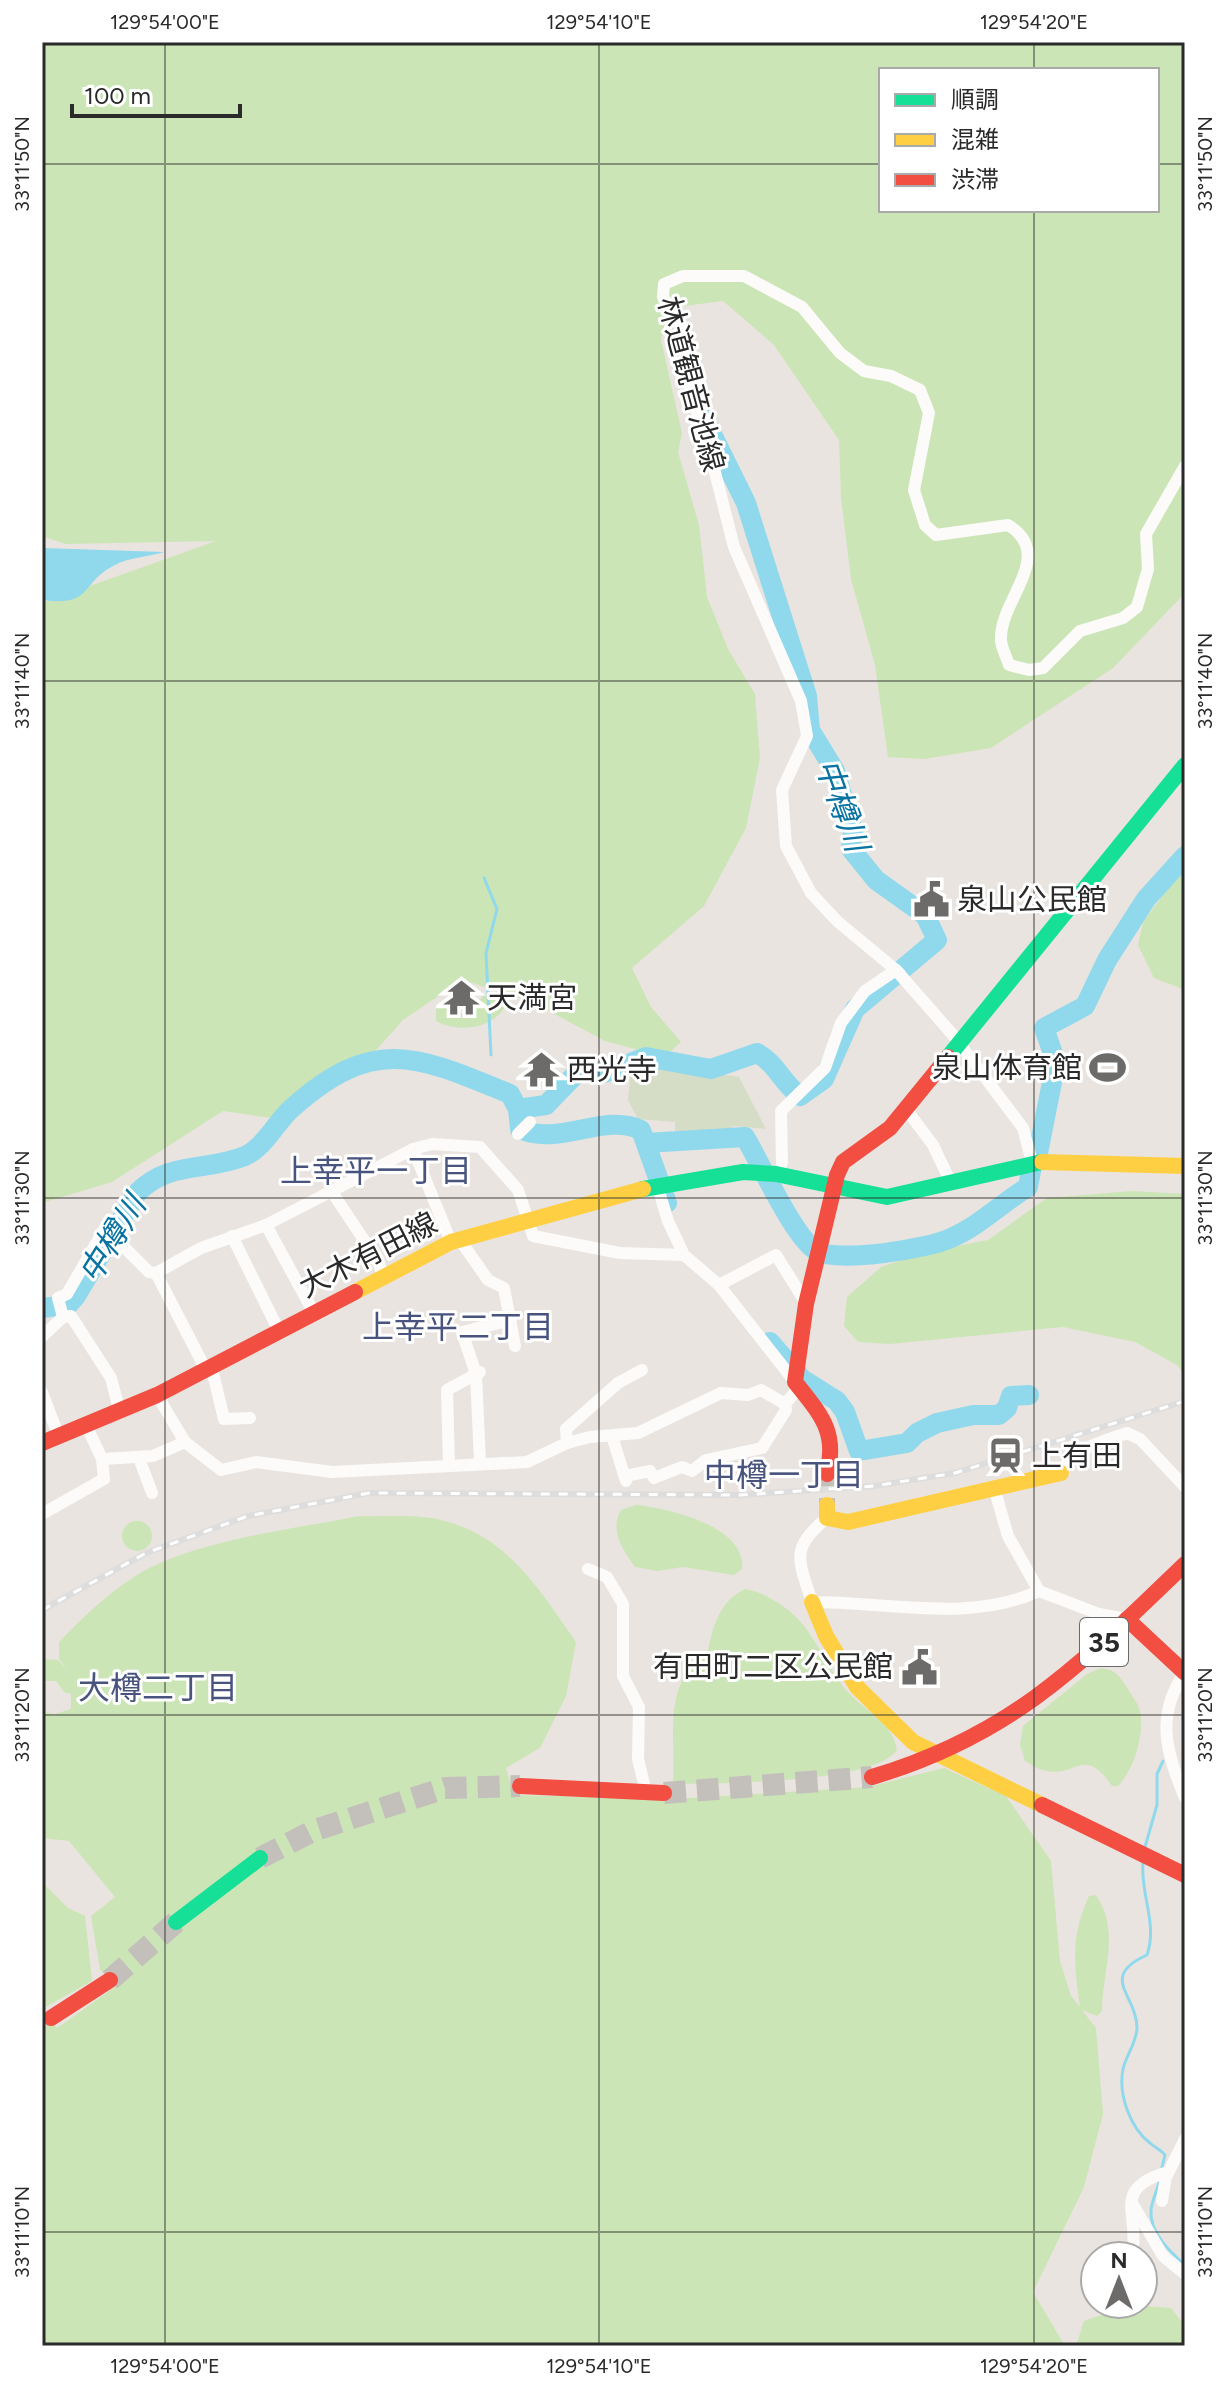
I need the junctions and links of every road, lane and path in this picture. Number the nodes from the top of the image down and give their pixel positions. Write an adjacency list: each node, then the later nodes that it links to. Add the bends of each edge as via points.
1 (1185, 466): 3 (street, 林道観音池線, via 1146,534 1148,569 1137,607 1123,618 1080,631 1043,668 1009,665 1001,640 1030,557 1022,533 1008,525 948,535 936,535 925,525 914,490 929,413 920,390 864,371 840,353 802,307 744,276 683,276 664,284 663,297 683,328 691,396 734,547 801,701 807,736 782,790 786,846 811,893)
2 (1185, 765): 4 (main road)
3 (896, 970): 4 (street, 林道観音池線); 4 (street); 10 (street, via 865,991 841,1023 825,1068 781,1111)
4 (960, 1043): 5 (main road); 9 (street, via 1023,1128)
5 (906, 1109): 12 (street, via 933,1145); 14 (main road, via 890,1128 843,1162)
6 (530, 1122): 7 (street)
7 (518, 1134)
8 (413, 1149): 15 (street); 16 (street, via 445,1144 480,1147 518,1190); 19 (street)
9 (1032, 1162): 11 (main road, 大木有田線); 12 (main road, 大木有田線)
10 (782, 1163)
11 (1185, 1166)
12 (951, 1183): 14 (main road, 大木有田線, via 887,1197)
13 (657, 1185): 14 (main road, 大木有田線, via 743,1172); 16 (main road, 大木有田線); 20 (street)
14 (834, 1187): 24 (main road)
15 (332, 1192): 17 (street); 22 (street, via 373,1251)
16 (528, 1218): 19 (main road, 大木有田線); 20 (street, via 533,1236 620,1253)
17 (266, 1225): 18 (street); 26 (street)
18 (232, 1236): 21 (street); 28 (street)
19 (455, 1241): 22 (main road, 大木有田線); 27 (street, via 488,1280 504,1288)
20 (684, 1255): 23 (street)
21 (156, 1273): 25 (street, via 106,1229 67,1294 58,1298); 31 (street)
22 (383, 1276): 26 (main road, 大木有田線)
23 (722, 1282): 24 (street, via 776,1255); 34 (street)
24 (806, 1303): 34 (main road)
25 (61, 1311): 29 (street); 38 (street, via 71,1316 111,1378)
26 (314, 1313): 28 (main road, 大木有田線)
27 (511, 1320): 30 (street); 33 (street, via 462,1332)
28 (279, 1331): 31 (main road, 大木有田線)
29 (42, 1337)
30 (515, 1346)
31 (208, 1367): 36 (main road, 大木有田線); 39 (street, via 224,1419)
32 (642, 1370): 45 (street, via 618,1383 566,1429)
33 (479, 1373): 48 (street); 49 (street, via 447,1390)
34 (797, 1385): 37 (street); 51 (main road, via 825,1421 833,1451)
35 (42, 1392): 42 (street)
36 (157, 1395): 38 (main road, 大木有田線); 43 (street)
37 (785, 1404): 41 (street, via 761,1390 748,1395 721,1393 638,1433); 41 (street, via 762,1448 706,1460 692,1471 679,1465 654,1478 650,1471 626,1478)
38 (120, 1413): 40 (main road, 大木有田線)
39 (250, 1418)
40 (87, 1427): 42 (main road, 大木有田線); 47 (street)
41 (612, 1436): 45 (street)
42 (59, 1437): 44 (main road, 大木有田線)
43 (185, 1442): 46 (street); 49 (street, via 221,1470 256,1462 332,1472)
44 (42, 1443)
45 (567, 1443): 48 (street, via 527,1462)
46 (139, 1458): 47 (street); 54 (street)
47 (102, 1459): 56 (street, via 104,1479)
48 (480, 1462): 49 (street)
49 (449, 1465)
50 (1061, 1473): 52 (street, via 1066,1462 1084,1450 1127,1433 1140,1439); 53 (main road)
51 (827, 1474)
52 (1185, 1487)
53 (995, 1491): 55 (main road, via 848,1522); 59 (street, via 1008,1536)
54 (152, 1493)
55 (827, 1511): 60 (street, via 799,1552)
56 (42, 1514)
57 (1185, 1564): 61 (main road, 35)
58 (588, 1569): 65 (street, via 607,1577 623,1604 623,1676 639,1707 638,1759)
59 (1039, 1591): 60 (street, via 1015,1602 975,1608); 61 (street)
60 (812, 1602): 69 (main road, via 857,1687 913,1742)
61 (1127, 1619): 62 (main road); 63 (main road, 35, via 1079,1667 1019,1714 947,1752)
62 (1185, 1672): 67 (street, via 1165,1712 1172,1763)
63 (872, 1777)
64 (520, 1786): 65 (main road)
65 (646, 1792): 66 (main road)
66 (664, 1793)
67 (1185, 1798)
68 (260, 1858): 70 (main road)
69 (1185, 1875)
70 (176, 1922)
71 (110, 1980): 72 (main road)
72 (51, 2018)
73 (1185, 2139): 74 (street)
74 (1168, 2172): 75 (street, via 1146,2179); 76 (street)
75 (1131, 2200): 77 (street); 78 (street, via 1163,2256)
76 (1162, 2201)
77 (1135, 2240)
78 (1185, 2274)

